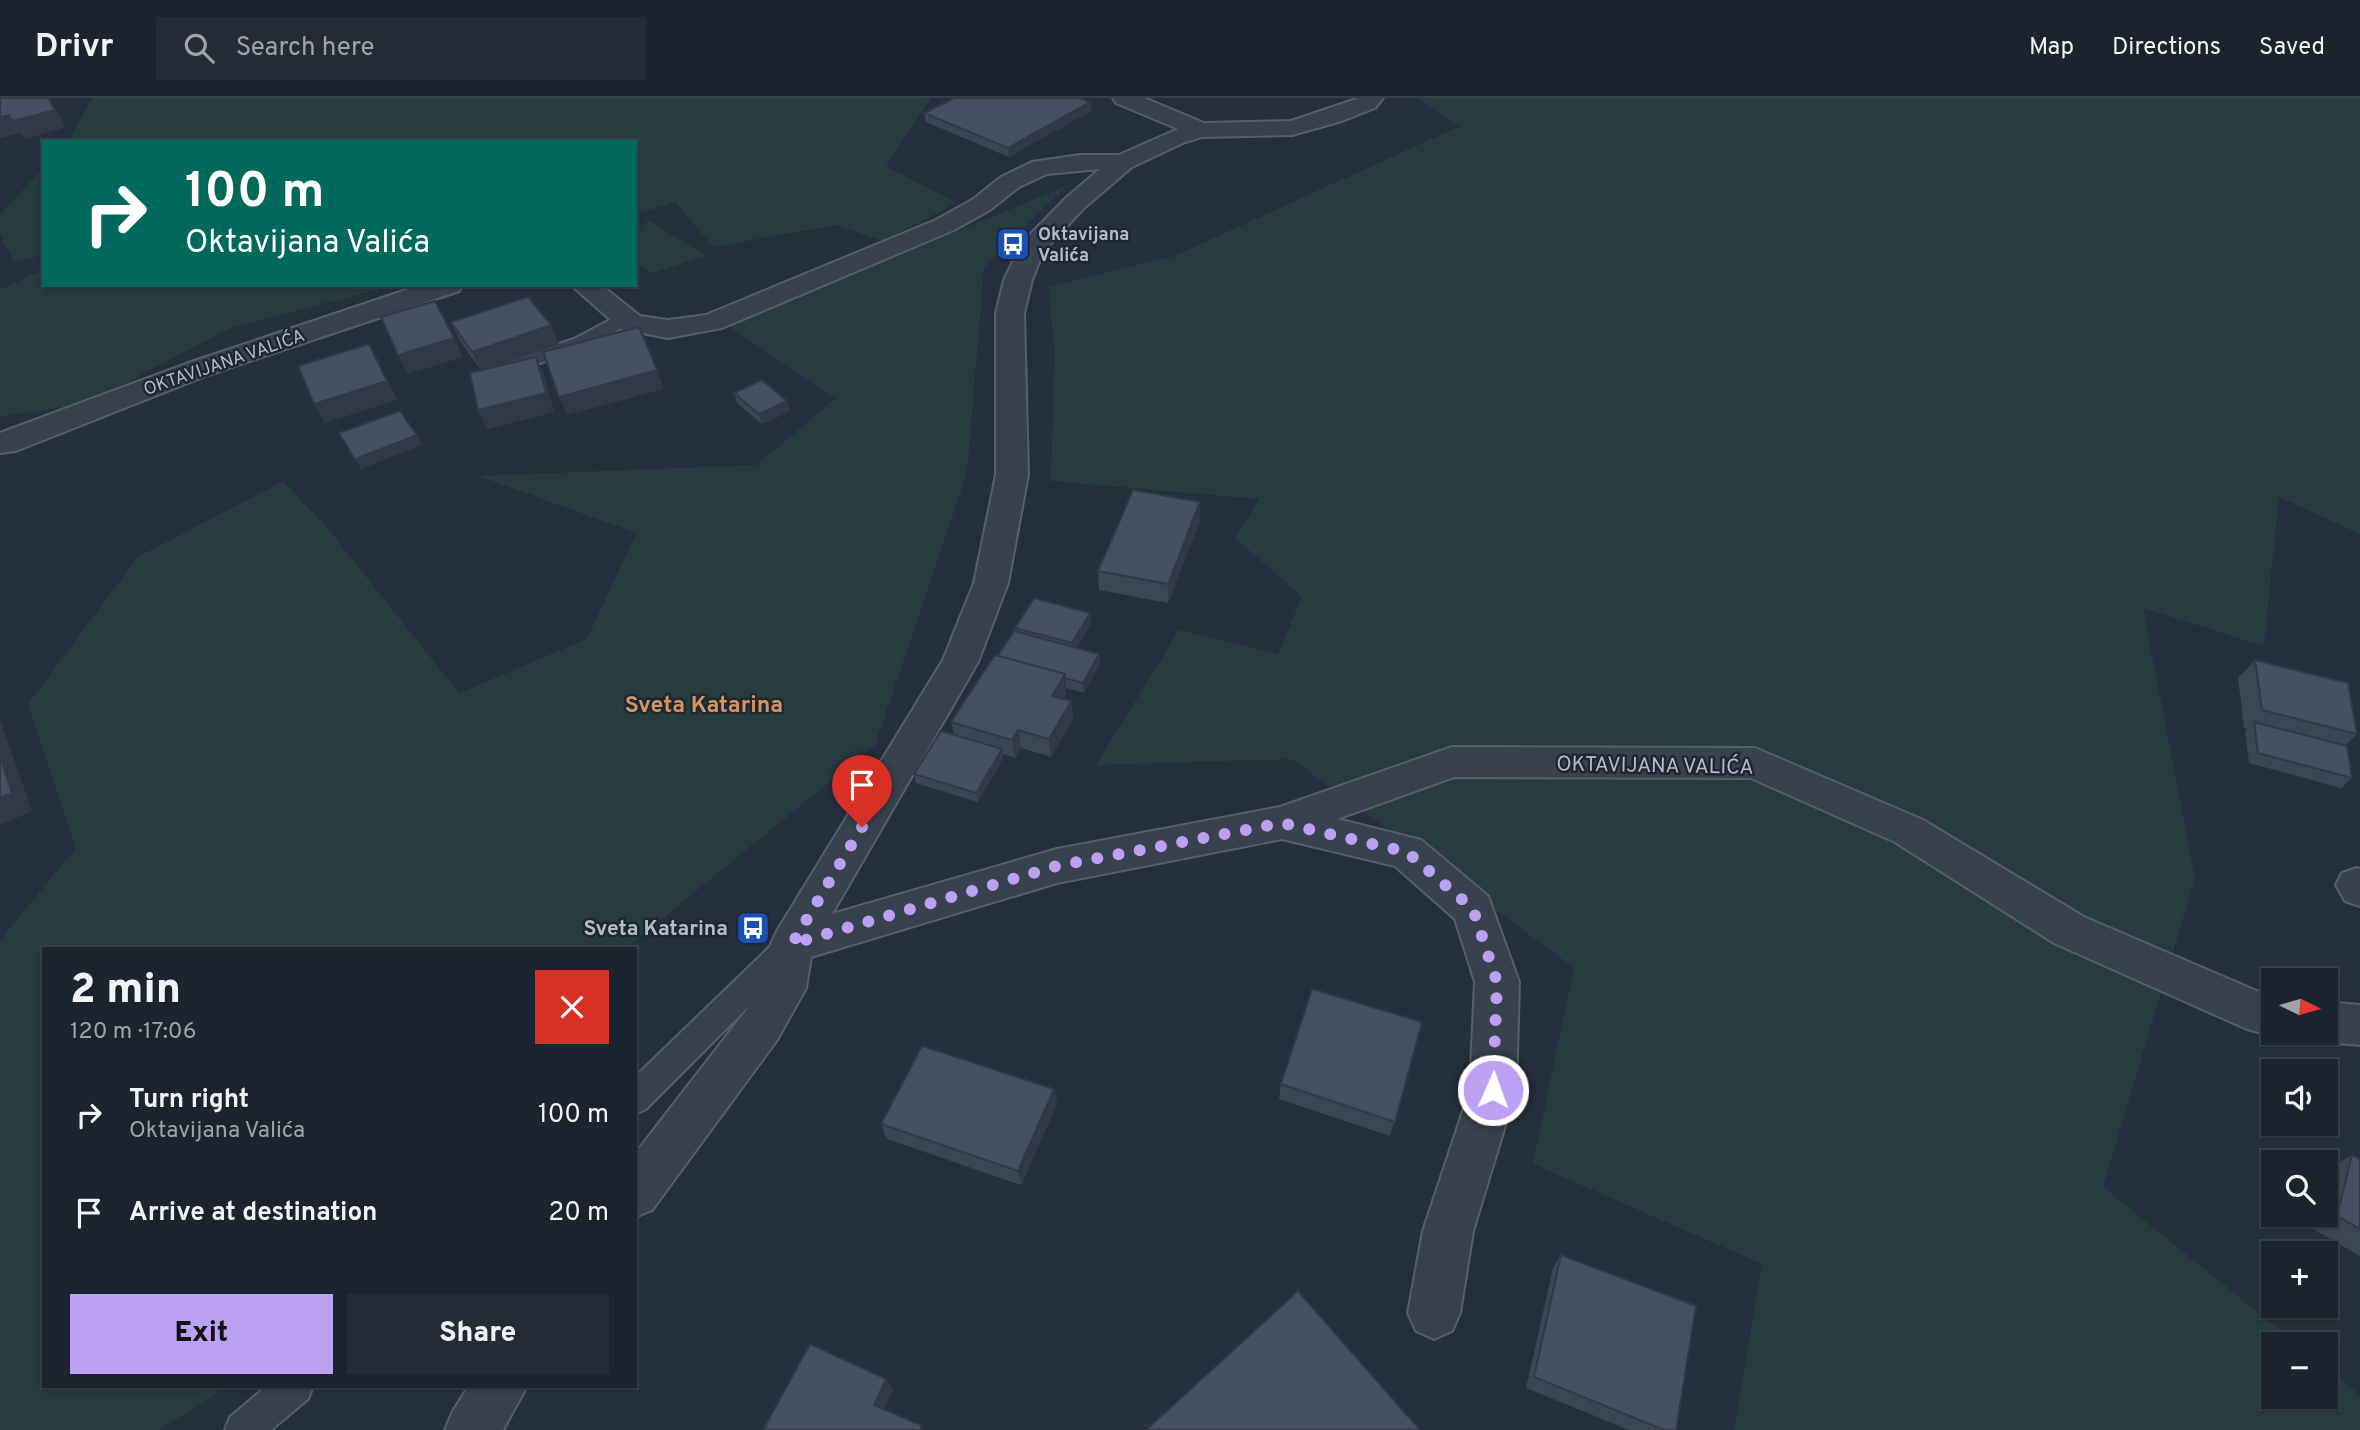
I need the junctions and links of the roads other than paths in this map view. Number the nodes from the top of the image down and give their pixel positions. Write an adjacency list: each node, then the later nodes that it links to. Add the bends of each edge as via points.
1 (1124, 98): 3 (street)
2 (1372, 98): 3 (street, via 1334,116 1292,128)
3 (1201, 130): 4 (street)
4 (1123, 162): 7 (street, via 1041,167 945,225 712,322 668,329); 11 (street, via 1031,249 1010,313 1012,475 992,583 960,662)
5 (443, 287): 9 (street, OKTAVIJANA VALIĆA, via 198,369)
6 (586, 287): 7 (street)
7 (625, 318): 8 (lane, via 581,343)
8 (502, 369)
9 (0, 443)
10 (1282, 823): 11 (street, OKTAVIJANA VALIĆA, via 1057,866); 12 (street, OKTAVIJANA VALIĆA, via 1452,762 1755,763 1909,831 2069,930); 17 (street, OKTAVIJANA VALIĆA, via 1407,852 1473,909 1497,982 1493,1090 1448,1231)
11 (792, 944): 15 (lane); 16 (street, via 784,988 761,1026)
12 (2261, 1014)
13 (2338, 1023): 14 (street)
14 (2360, 1025)
15 (637, 1097)
16 (637, 1190)
17 (1434, 1313)
18 (293, 1388): 20 (lane)
19 (499, 1388): 21 (street)
20 (243, 1430)
21 (472, 1430)

